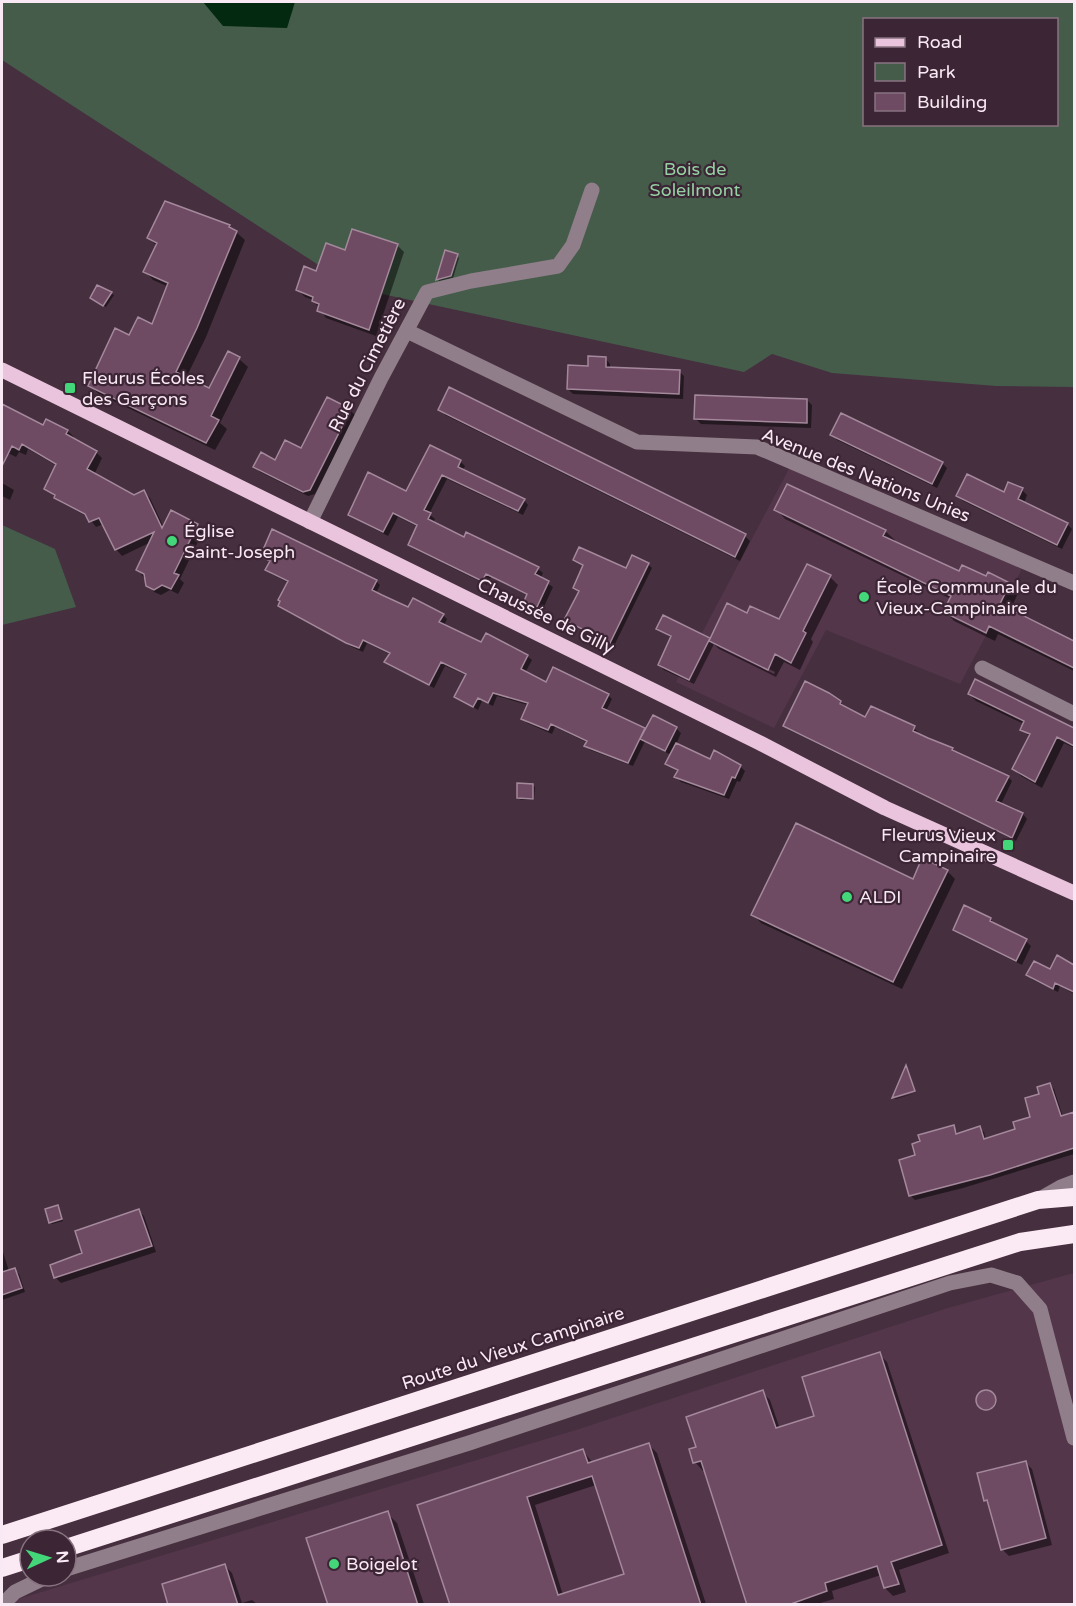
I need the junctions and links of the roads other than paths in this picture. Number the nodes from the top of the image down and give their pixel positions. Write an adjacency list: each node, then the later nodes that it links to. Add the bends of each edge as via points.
1 (592, 190): 2 (street, Rue du Cimetière, via 573,245 558,266 427,292)
2 (407, 331): 4 (street, Rue du Cimetière); 5 (street, Avenue des Nations Unies, via 637,442 757,447)
3 (2, 370): 4 (main road, Chaussée de Gilly)
4 (310, 522): 8 (main road, Chaussée de Gilly, via 885,808)
5 (1074, 583)
6 (982, 668): 7 (street)
7 (1074, 714)
8 (1074, 893)
9 (1074, 1182): 11 (street, Route du Vieux Campinaire)
10 (1074, 1197): 11 (highway, Route du Vieux Campinaire)
11 (1038, 1200): 14 (highway, Route du Vieux Campinaire)
12 (1074, 1234): 15 (highway, via 1020,1242)
13 (1074, 1438): 17 (street, via 1040,1309 1017,1283 991,1275 950,1283 469,1443)
14 (2, 1535)
15 (78, 1544)
16 (18, 1563): 18 (highway)
17 (78, 1565)
18 (2, 1568)
19 (23, 1588): 20 (street)
20 (3, 1605)

